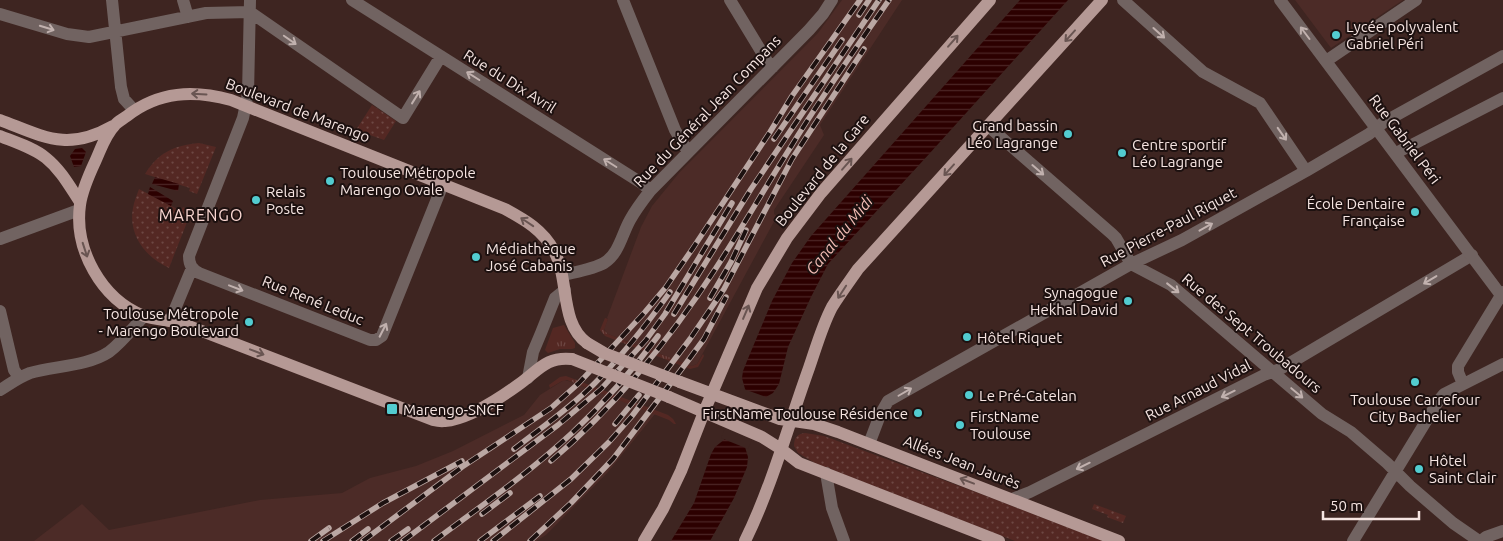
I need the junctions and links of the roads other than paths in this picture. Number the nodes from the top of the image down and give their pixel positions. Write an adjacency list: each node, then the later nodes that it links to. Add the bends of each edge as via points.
1 (112, 0): 15 (street)
2 (183, 0): 14 (street)
3 (352, 0): 16 (street, Rue du Dix Avril)
4 (623, 0): 28 (street, via 675,130)
5 (730, 0): 19 (street)
6 (832, 0): 19 (street, Rue du Général Jean Compans)
7 (990, 0): 51 (main road, Boulevard de la Gare, one-way to 7, via 756,288 787,238 827,186)
8 (1102, 0): 25 (main road, one-way to 25)
9 (1122, 0): 30 (street, one-way to 30, via 1203,72 1260,102)
10 (1280, 0): 18 (street, Rue Gabriel Péri, one-way to 10)
11 (1416, 0): 18 (street)
12 (250, 6): 14 (street); 16 (street, one-way to 16, via 403,118); 21 (street)
13 (0, 14): 15 (street, one-way to 15, via 67,34 89,37)
14 (188, 17): 15 (street)
15 (116, 32): 22 (street, via 121,87 124,99)
16 (441, 56): 32 (street, Rue du Dix Avril, one-way to 16)
17 (1503, 56): 26 (street, Rue Pierre-Paul Riquet)
18 (1326, 61): 26 (street, Rue Gabriel Péri)
19 (773, 67): 28 (street, Rue du Général Jean Compans)
20 (1503, 98): 29 (street)
21 (246, 106): 22 (main road, Boulevard de Marengo, one-way to 22, via 212,94 194,93 161,98); 31 (main road, Boulevard de Marengo); 37 (street, via 189,256)
22 (134, 110): 24 (main road, Boulevard de Marengo)
23 (0, 120): 24 (main road, via 55,140 68,141 89,137)
24 (115, 124): 33 (main road, Boulevard de Marengo, via 84,188)
25 (988, 126): 36 (street, one-way to 36, via 1112,234); 53 (main road, one-way to 53, via 844,288 818,342)
26 (1377, 128): 29 (street, Rue Gabriel Péri); 30 (street, Rue Pierre-Paul Riquet)
27 (0, 136): 33 (main road, via 46,158 61,174)
28 (688, 152): 32 (street, Rue du Général Jean Compans)
29 (1396, 154): 35 (street, Rue Gabriel Péri)
30 (1306, 171): 36 (street, Rue Pierre-Paul Riquet, one-way to 30, via 1182,240)
31 (442, 184): 37 (street, Rue René Leduc, one-way to 31, via 338,329 376,340 382,336); 38 (main road, Boulevard de Marengo, one-way to 31, via 554,250 530,223 505,209)
32 (650, 191): 38 (street, Rue du Général Jean Compans, via 633,214 610,258 597,266)
33 (80, 206): 34 (street); 42 (main road, Boulevard de Marengo, one-way to 42, via 83,246 97,276 124,304)
34 (0, 239)
35 (1472, 255): 40 (street, Rue Gabriel Péri); 46 (street, Rue Arnaud Vidal, one-way to 46)
36 (1131, 264): 46 (street, Rue des Sept Troubadours, one-way to 46, via 1171,285); 54 (street, Rue Pierre-Paul Riquet, one-way to 36, via 888,401)
37 (192, 268): 43 (street)
38 (563, 275): 39 (main road, Boulevard de Marengo)
39 (565, 290): 44 (main road, Boulevard de Marengo, via 572,324); 48 (street, via 555,298 533,352)
40 (1502, 295): 49 (street, via 1458,366)
41 (0, 311): 47 (street, via 14,370)
42 (144, 316): 43 (main road, Boulevard de Marengo); 47 (street, via 108,352)
43 (170, 321): 48 (main road, Boulevard de Marengo, one-way to 48, via 445,422 499,398)
44 (586, 343): 51 (main road, Allées Jean Jaurès, bridge)
45 (1503, 364): 49 (street)
46 (1272, 372): 56 (street, Rue des Sept Troubadours, one-way to 56, via 1322,414 1351,432); 58 (street, Rue Arnaud Vidal, one-way to 58)
47 (19, 377): 50 (street)
48 (528, 378): 52 (main road, Boulevard de Marengo, bridge, via 554,359 572,359)
49 (1463, 384): 56 (street, via 1439,400)
50 (0, 390)
51 (711, 395): 52 (main road, Boulevard de la Gare); 53 (main road, Allées Jean Jaurès)
52 (704, 412): 55 (main road, via 762,437); 60 (main road, Boulevard de la Gare, via 682,471)
53 (790, 420): 54 (main road, Allées Jean Jaurès, via 814,424); 55 (main road)
54 (870, 444): 58 (main road, Allées Jean Jaurès, one-way to 54)
55 (781, 449): 57 (main road, via 799,463); 61 (main road)
56 (1396, 472): 65 (street); 66 (street, Rue des Sept Troubadours, via 1454,523)
57 (826, 473): 62 (street, via 832,508); 63 (main road)
58 (1012, 499): 64 (main road, Allées Jean Jaurès)
59 (1503, 531): 66 (street)
60 (644, 541)
61 (745, 541)
62 (844, 541)
63 (999, 541)
64 (1119, 541)
65 (1353, 541)
66 (1480, 541)

